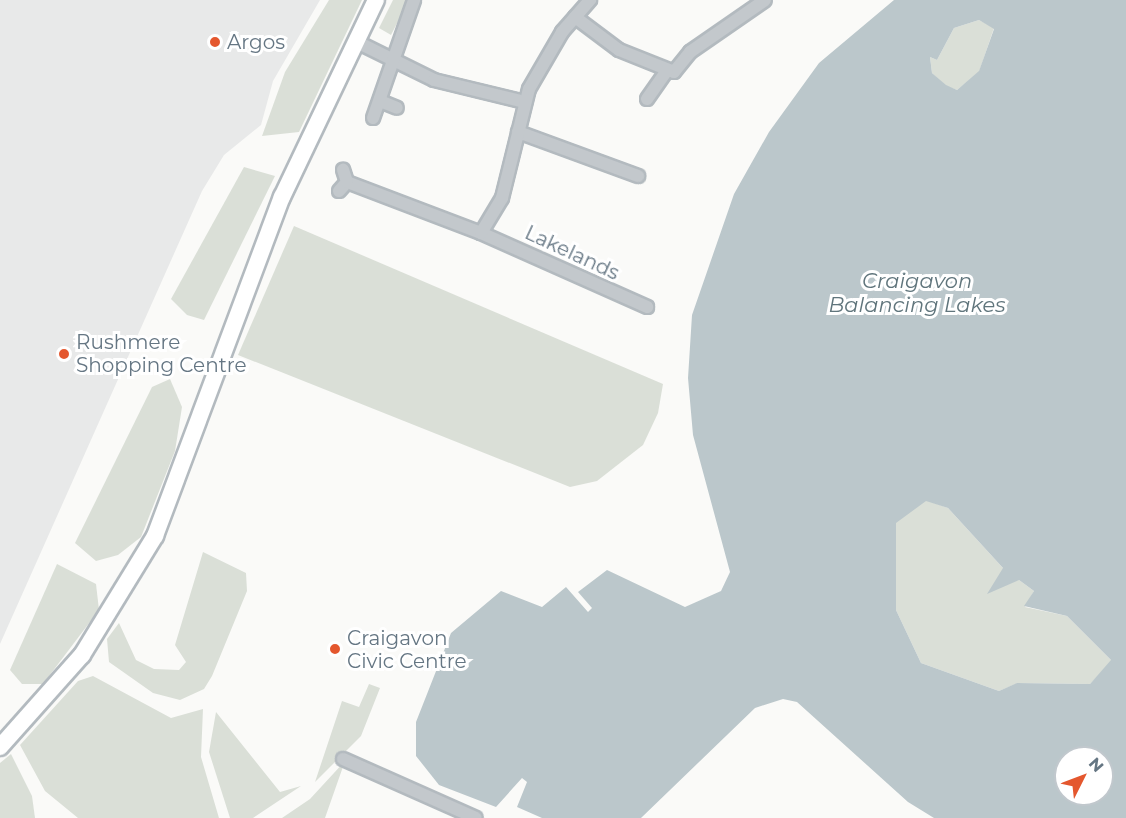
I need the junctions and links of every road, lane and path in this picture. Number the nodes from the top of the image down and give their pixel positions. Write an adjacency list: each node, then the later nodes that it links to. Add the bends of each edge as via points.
1 (376, 0): 6 (street)
2 (414, 0): 7 (street, via 401,26)
3 (590, 0): 5 (street)
4 (765, 0): 8 (street, via 690,52 674,72)
5 (575, 17): 8 (street, via 619,50); 11 (street)
6 (355, 41): 7 (street); 19 (street, via 228,330 155,536 82,656)
7 (396, 63): 10 (street); 11 (street, via 434,80)
8 (667, 70): 9 (street)
9 (647, 99)
10 (380, 101): 12 (street); 13 (street)
11 (525, 102): 14 (street)
12 (397, 108)
13 (373, 118)
14 (518, 132): 15 (street); 17 (street, via 502,198)
15 (638, 176)
16 (343, 181): 17 (street, Lakelands)
17 (482, 233): 18 (street, Lakelands)
18 (647, 307)
19 (0, 747)
20 (343, 759): 21 (street)
21 (462, 814): 22 (street)
22 (476, 818)

